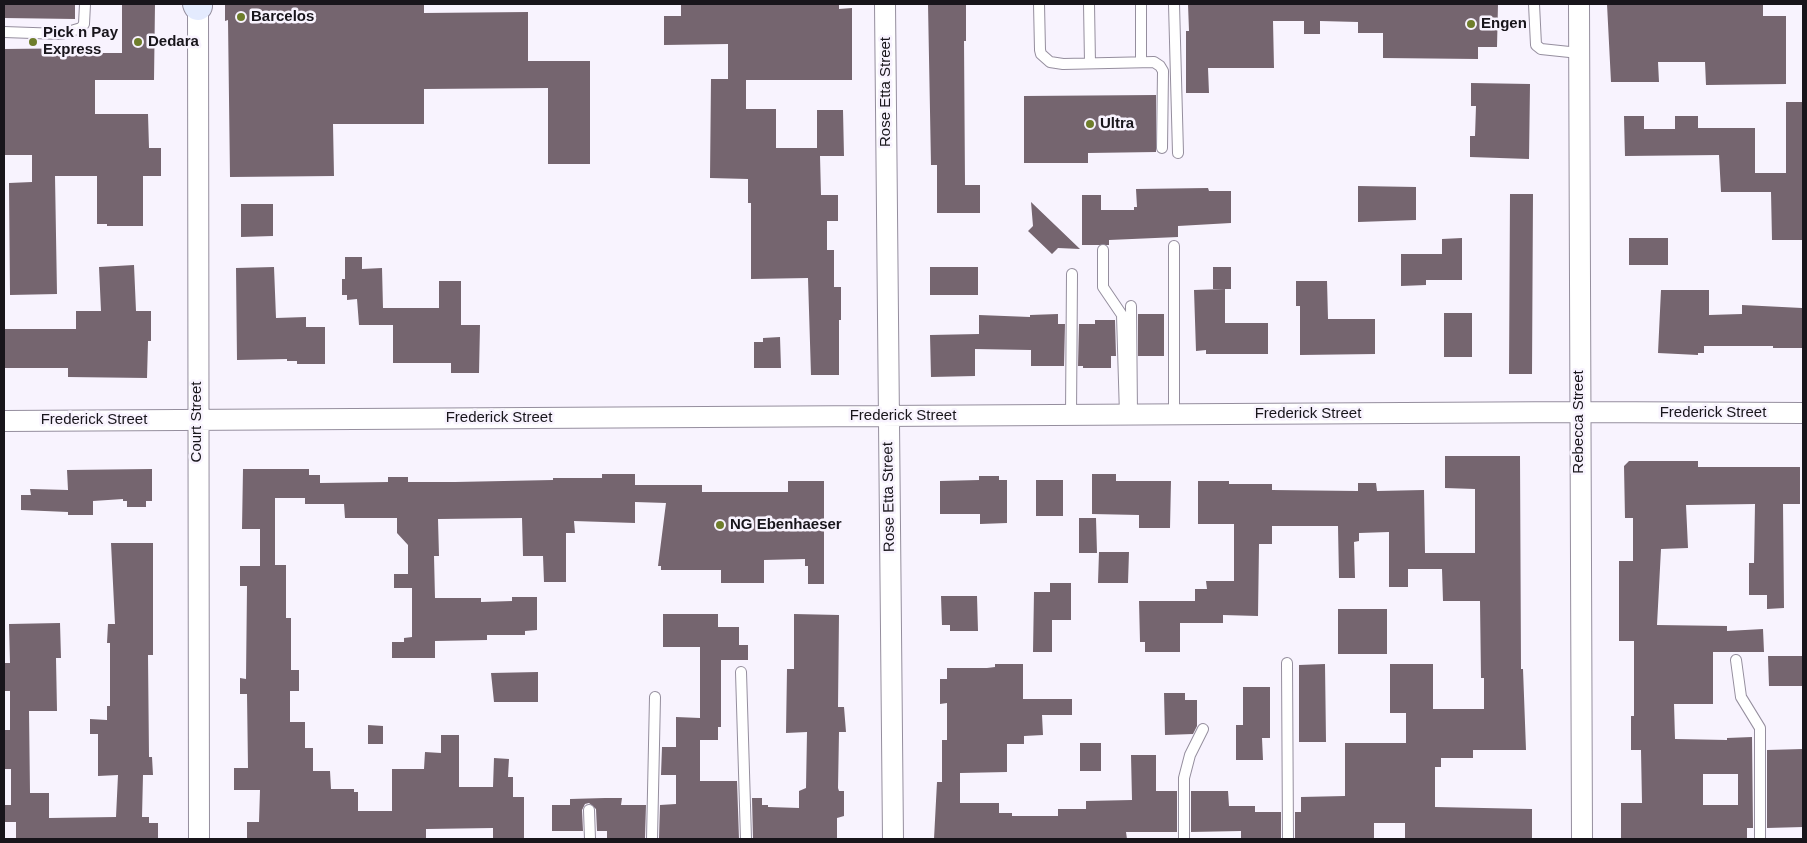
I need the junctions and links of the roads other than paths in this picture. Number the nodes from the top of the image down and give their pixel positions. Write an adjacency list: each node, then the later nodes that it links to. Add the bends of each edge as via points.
1 (85, 4): 10 (lane, via 84,24 73,31 61,34)
2 (885, 4): 25 (street, Rose Etta Street)
3 (1038, 4): 13 (lane, via 1041,54 1050,62)
4 (1089, 4): 13 (lane)
5 (1141, 4): 12 (lane)
6 (1174, 4): 15 (lane)
7 (1534, 4): 11 (lane, via 1536,45 1541,49)
8 (1579, 4): 11 (street, Rebecca Street)
9 (198, 5): 26 (street, Court Street)
10 (4, 32)
11 (1580, 53): 20 (street, Rebecca Street)
12 (1142, 62): 13 (lane); 14 (lane, via 1157,63 1163,72)
13 (1090, 63)
14 (1162, 148)
15 (1178, 153)
16 (1174, 246): 22 (lane)
17 (1103, 250): 24 (lane, via 1104,287 1122,315)
18 (1072, 274): 23 (lane)
19 (1131, 306): 24 (lane)
20 (1579, 412): 21 (street, Frederick Street); 22 (street, Frederick Street); 41 (street, Rebecca Street)
21 (1803, 413)
22 (1174, 414): 24 (street, Frederick Street)
23 (1071, 415): 24 (street, Frederick Street); 25 (street, Frederick Street)
24 (1129, 415)
25 (888, 416): 26 (street, Frederick Street); 38 (street, Rose Etta Street)
26 (197, 420): 27 (street, Frederick Street); 34 (street, Court Street)
27 (4, 421)
28 (1736, 660): 42 (lane, via 1742,697 1760,728)
29 (1287, 663): 40 (lane)
30 (741, 672): 37 (lane)
31 (654, 697): 36 (lane)
32 (1203, 729): 39 (lane, via 1184,778)
33 (589, 810): 35 (lane)
34 (198, 839)
35 (590, 839)
36 (652, 839)
37 (746, 839)
38 (893, 839)
39 (1184, 839)
40 (1288, 839)
41 (1582, 839)
42 (1760, 839)

